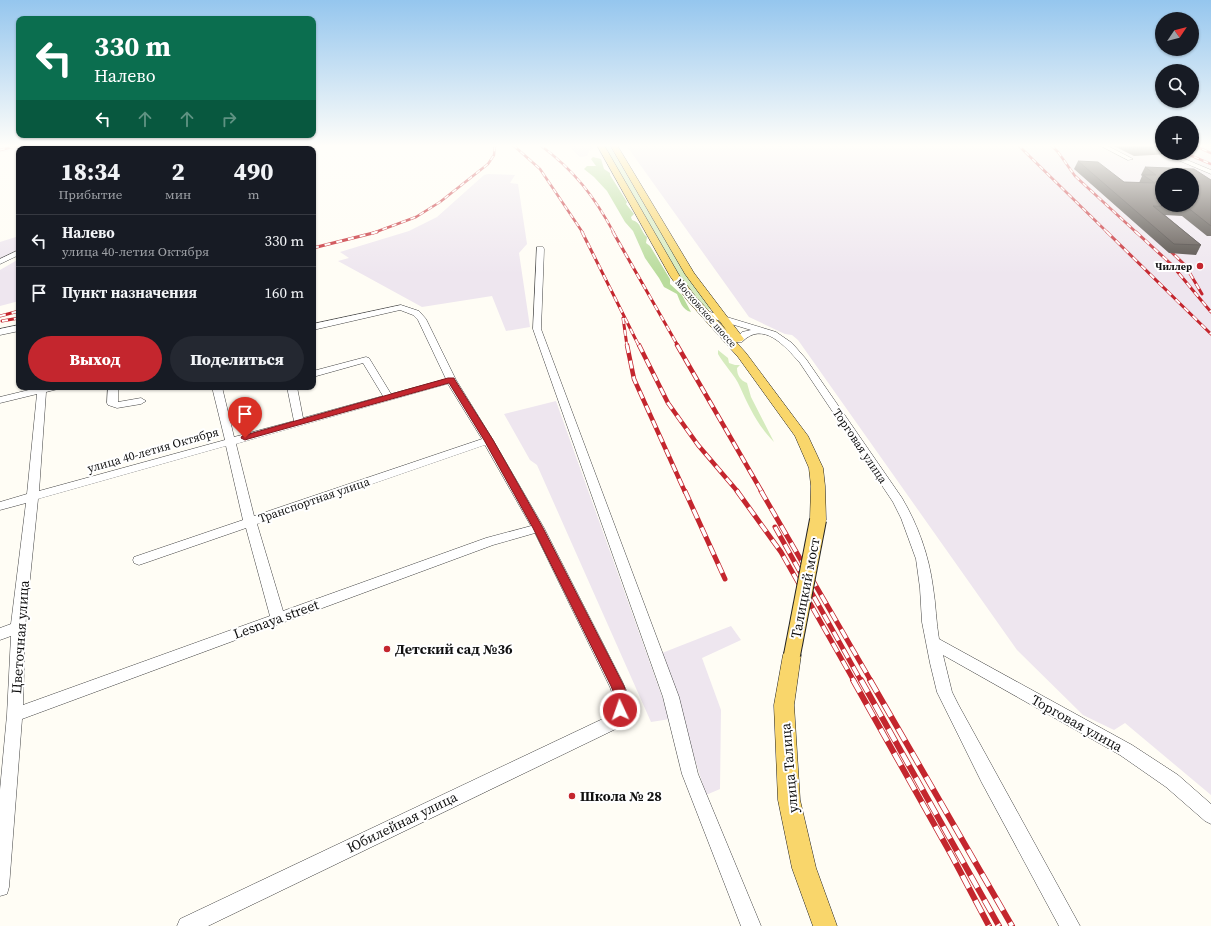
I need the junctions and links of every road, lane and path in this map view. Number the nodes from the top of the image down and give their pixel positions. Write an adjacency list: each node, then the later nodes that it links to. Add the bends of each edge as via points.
1 (625, 188): 6 (main road, Московское шоссе, via 675,276)
2 (639, 188): 7 (main road, Московское шоссе, via 690,274)
3 (540, 249): 42 (street, via 538,329 671,697 690,774)
4 (16, 254): 5 (street)
5 (0, 262)
6 (704, 313): 7 (street, Торговая улица); 13 (main road, Московское шоссе)
7 (725, 319): 11 (street, Торговая улица); 12 (main road, Московское шоссе)
8 (316, 326): 15 (street, via 401,307 416,313 422,319)
9 (16, 329): 10 (street)
10 (0, 332)
11 (769, 332): 12 (street, via 750,332); 36 (street, Торговая улица, via 789,345 803,361 898,501 922,559)
12 (739, 340): 13 (main road, Московское шоссе)
13 (742, 355): 29 (main road, Московское шоссе, via 801,436 811,456 817,477)
14 (316, 373): 21 (street, via 366,360)
15 (451, 380): 21 (street, улица 40-летия Октября); 25 (street)
16 (38, 390): 22 (street)
17 (46, 390): 27 (street, Цветочная улица)
18 (113, 390): 23 (street, via 112,403 117,405)
19 (218, 390): 26 (street)
20 (293, 390): 24 (street)
21 (388, 397): 24 (street, улица 40-летия Октября)
22 (0, 400)
23 (141, 401)
24 (299, 422): 26 (street, улица 40-летия Октября)
25 (488, 440): 30 (street, Транспортная улица); 31 (street)
26 (231, 441): 27 (street, улица 40-летия Октября); 30 (street)
27 (33, 496): 28 (street, улица 40-летия Октября); 34 (street, Цветочная улица)
28 (0, 506)
29 (818, 520): 37 (main road, Талицкий мост, bridge)
30 (250, 522): 32 (street, Транспортная улица); 33 (street)
31 (538, 528): 33 (street, Lesnaya street, via 490,540); 41 (street, Юбилейная улица, via 617,686 623,701 618,720)
32 (139, 560)
33 (278, 618): 38 (street, Lesnaya street)
34 (18, 628): 35 (street); 38 (street, Цветочная улица)
35 (0, 634)
36 (934, 643): 39 (street, Торговая улица, via 1126,750 1172,782); 44 (street, Торговая улица, via 937,663 952,709)
37 (792, 655): 43 (main road, улица Талица, via 784,705 789,800 804,868)
38 (15, 715): 40 (street, Цветочная улица)
39 (1211, 815)
40 (0, 887)
41 (187, 926)
42 (751, 926)
43 (825, 926)
44 (1070, 926)

